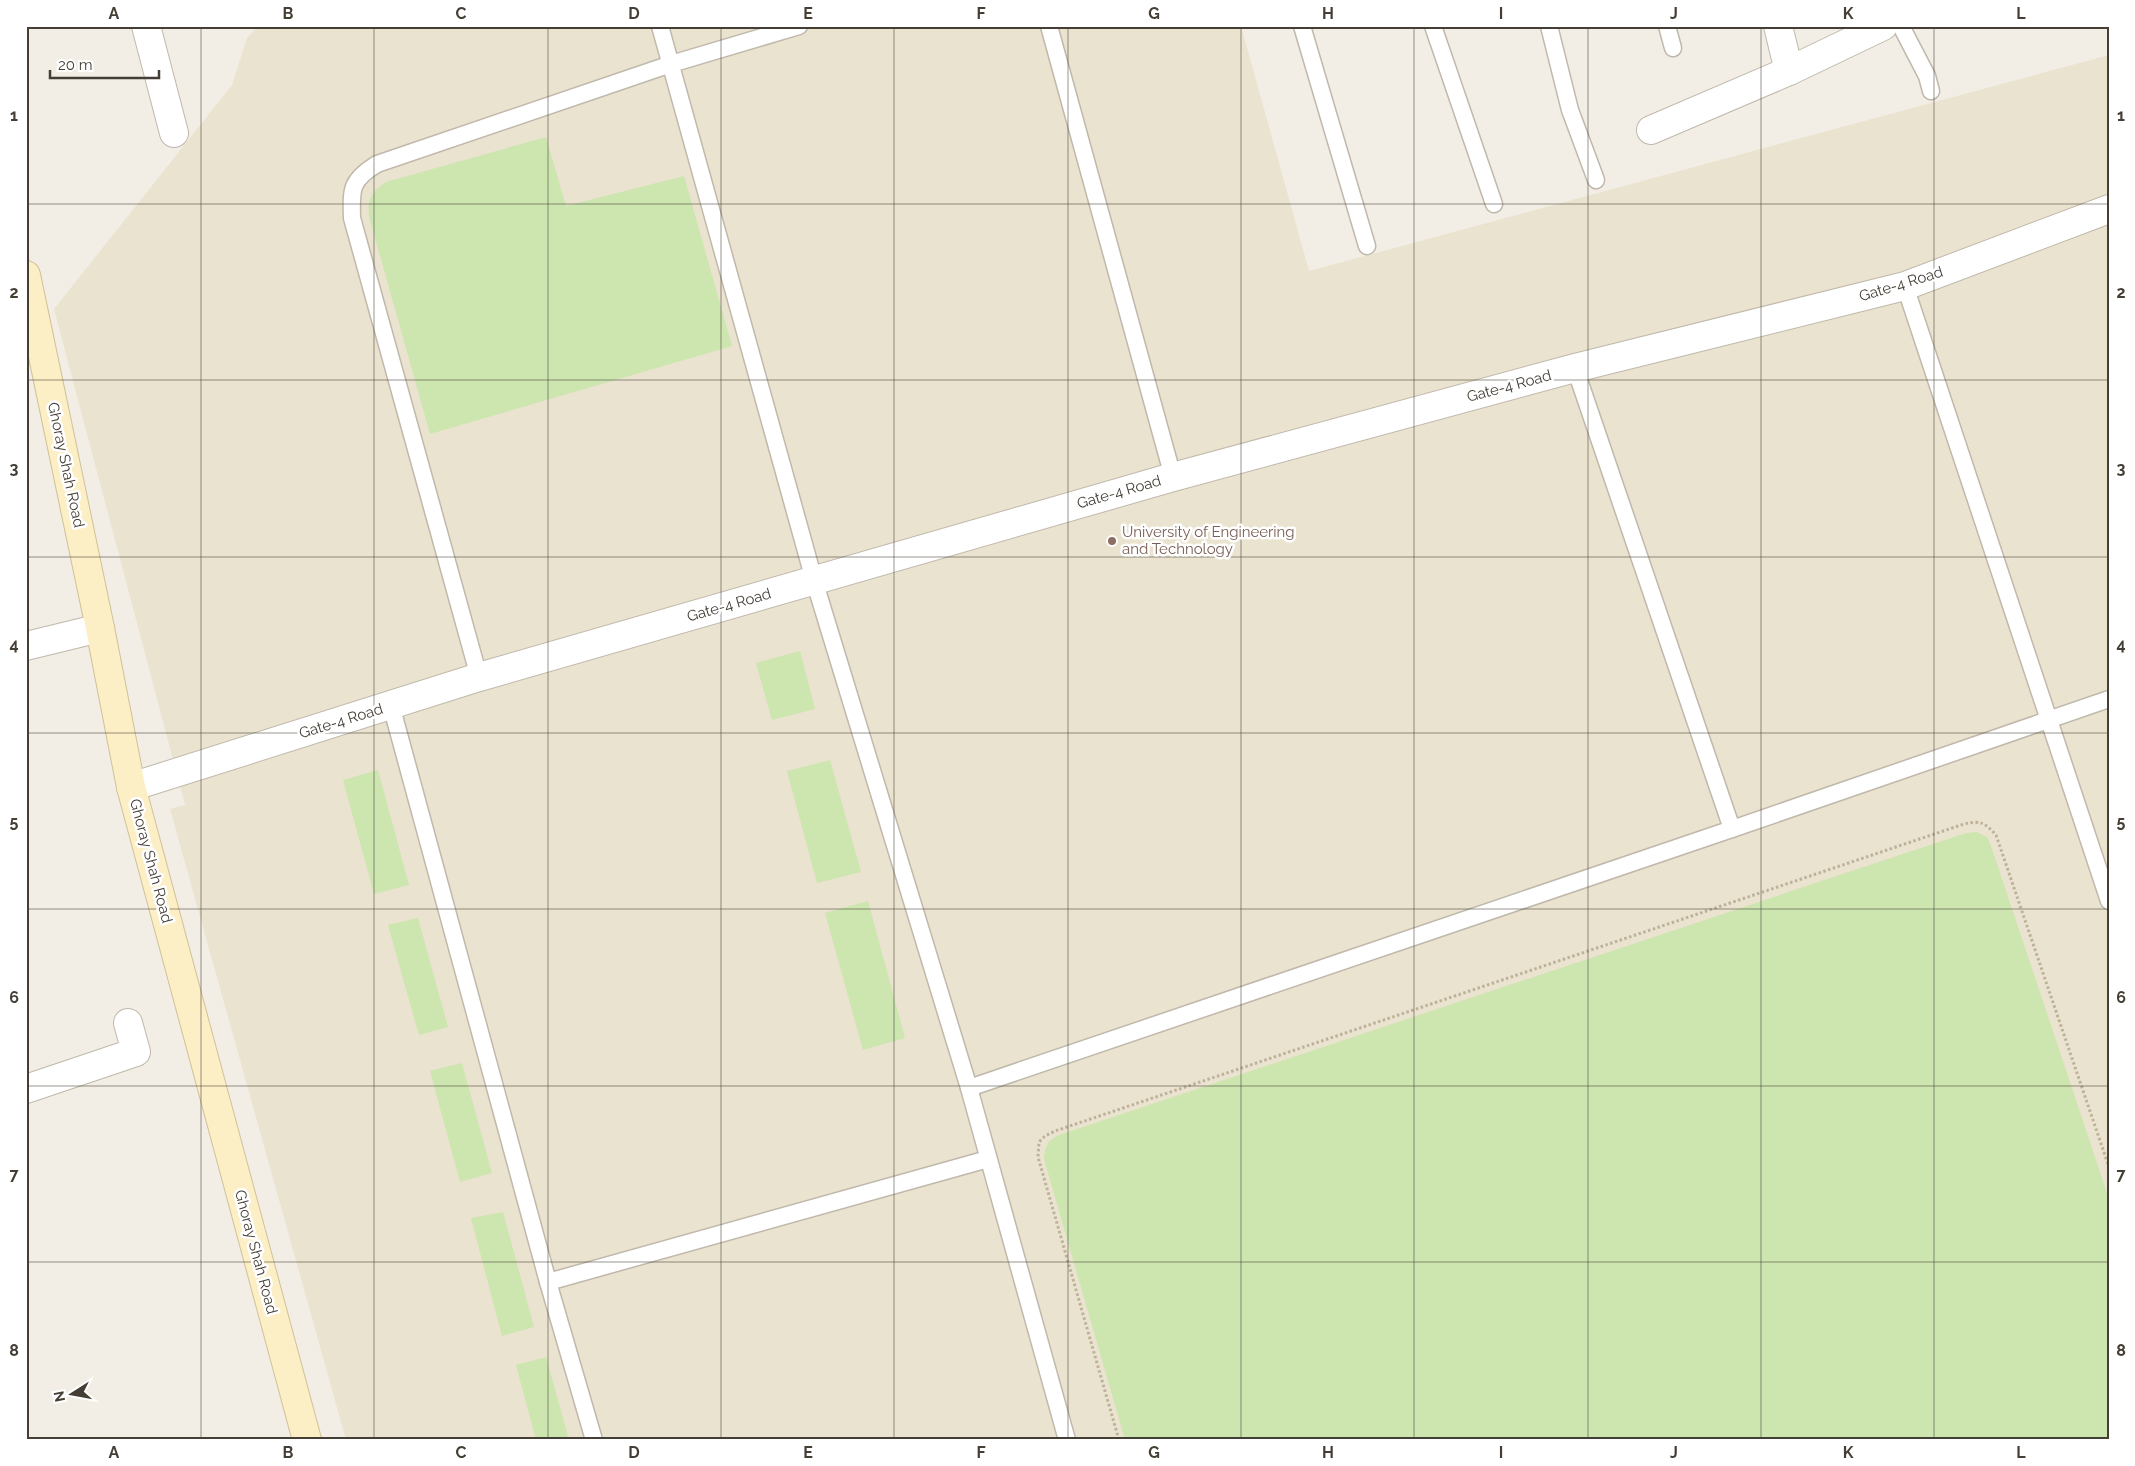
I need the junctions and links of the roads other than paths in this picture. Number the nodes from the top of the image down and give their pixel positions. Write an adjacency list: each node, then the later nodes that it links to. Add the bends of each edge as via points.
1 (146, 26): 18 (street)
2 (660, 26): 14 (lane)
3 (799, 26): 14 (lane)
4 (1049, 26): 26 (lane)
5 (1302, 26): 22 (lane)
6 (1433, 26): 20 (lane)
7 (1548, 26): 19 (lane, via 1570,110)
8 (1666, 26): 13 (lane)
9 (1778, 26): 15 (street)
10 (1884, 26): 12 (street)
11 (1901, 26): 16 (lane, via 1927,76)
12 (1850, 34): 15 (street)
13 (1672, 48)
14 (671, 64): 27 (lane); 30 (lane, via 377,164 360,174 351,194 352,218)
15 (1789, 71): 17 (street)
16 (1931, 91)
17 (1651, 130)
18 (174, 133)
19 (1596, 180)
20 (1494, 204)
21 (2109, 209): 24 (street, Gate-4 Road)
22 (1367, 246)
23 (26, 275): 28 (main road, Ghoray Shah Road)
24 (1905, 286): 25 (street, Gate-4 Road); 33 (lane)
25 (1575, 368): 26 (street, Gate-4 Road); 35 (lane)
26 (1173, 477): 27 (street, Gate-4 Road)
27 (814, 580): 30 (street, Gate-4 Road); 38 (lane)
28 (100, 628): 29 (street); 34 (main road, Ghoray Shah Road)
29 (26, 646)
30 (479, 677): 32 (street, Gate-4 Road)
31 (2109, 699): 33 (lane)
32 (391, 705): 34 (street, Gate-4 Road); 41 (lane)
33 (2047, 719): 35 (lane); 36 (lane)
34 (131, 787): 42 (main road, Ghoray Shah Road)
35 (1732, 829): 38 (lane)
36 (2109, 901)
37 (128, 1024): 39 (street, via 136,1052)
38 (969, 1088): 40 (lane)
39 (26, 1089)
40 (988, 1159): 41 (lane); 44 (lane)
41 (548, 1282): 43 (lane)
42 (307, 1440)
43 (594, 1440)
44 (1067, 1440)

